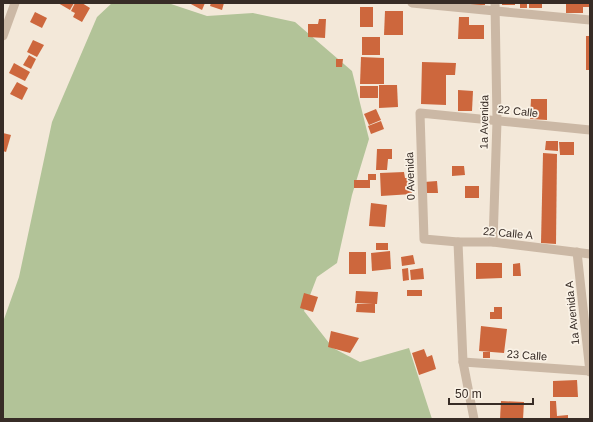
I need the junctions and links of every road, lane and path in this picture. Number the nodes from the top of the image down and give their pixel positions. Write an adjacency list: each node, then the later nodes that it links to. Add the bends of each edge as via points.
1 (15, 3): 5 (street)
2 (412, 3): 3 (street)
3 (495, 7): 4 (street); 7 (street, 1a Avenida)
4 (590, 20)
5 (3, 36)
6 (420, 113): 7 (street, 22 Calle); 9 (street, 0 Avenida)
7 (497, 121): 8 (street, 22 Calle); 11 (street, 1a Avenida)
8 (590, 130)
9 (424, 239): 10 (street, 22 Calle A)
10 (458, 242): 11 (street, 22 Calle A); 14 (street)
11 (493, 242): 12 (street, 22 Calle A)
12 (577, 252): 13 (street, 22 Calle A); 15 (street, 1a Avenida A)
13 (590, 254)
14 (463, 362): 15 (street, 23 Calle); 16 (street)
15 (590, 371)
16 (474, 419)

